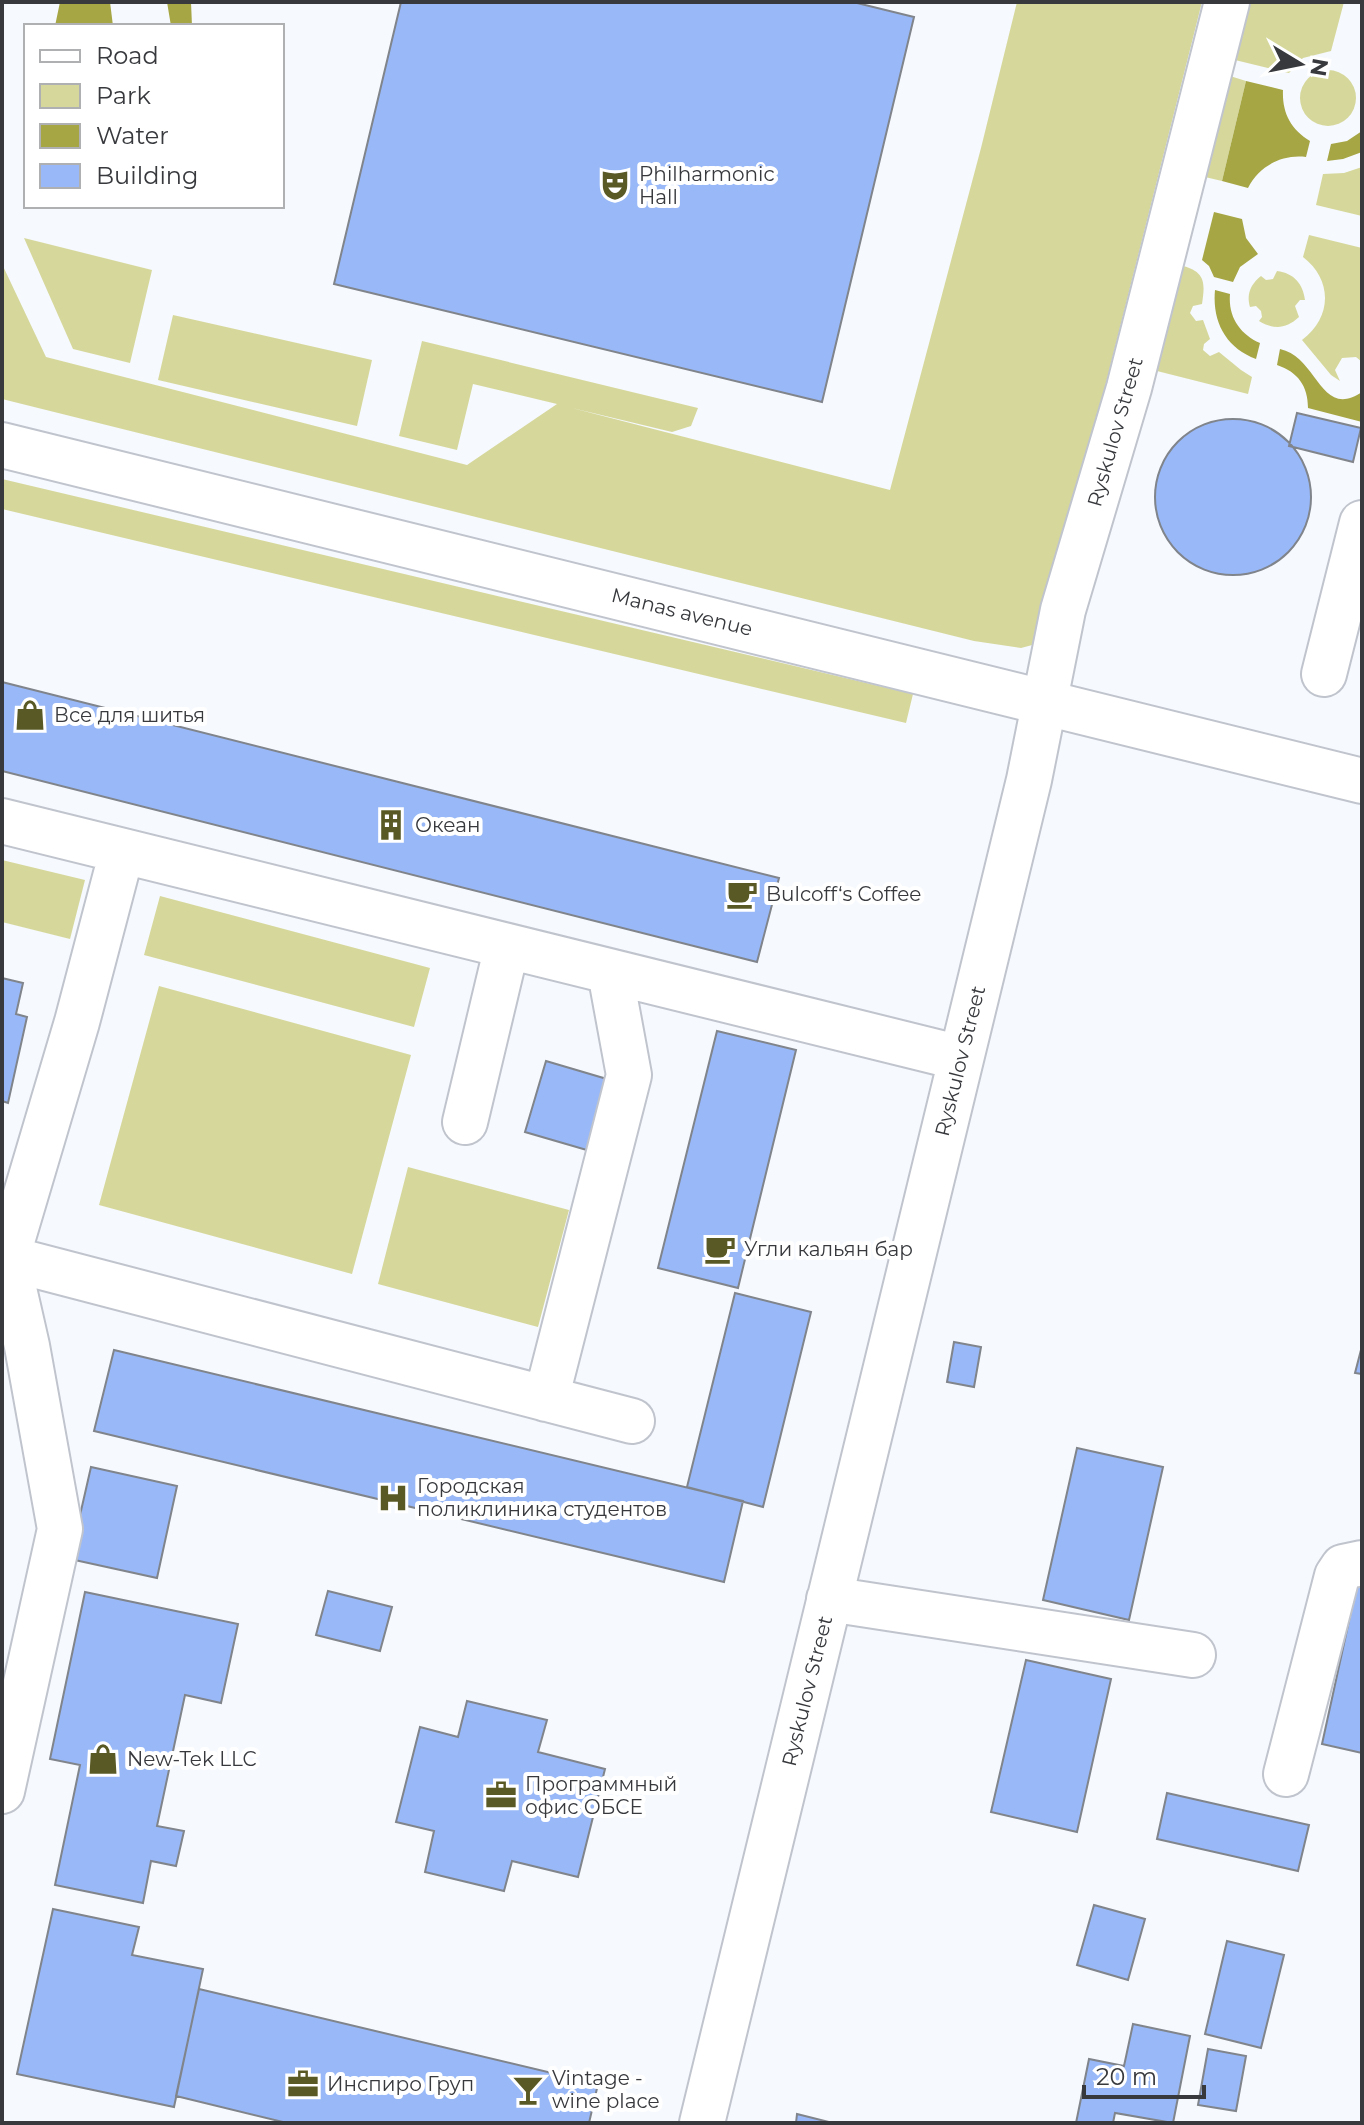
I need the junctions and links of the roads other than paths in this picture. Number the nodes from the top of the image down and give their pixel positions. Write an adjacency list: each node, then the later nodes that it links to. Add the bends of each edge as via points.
1 (1227, 2): 5 (street, Ryskulov Street, via 1129,388 1063,610)
2 (2, 445): 5 (street, Manas avenue)
3 (1362, 523): 4 (street)
4 (1324, 674)
5 (1046, 703): 6 (street, Manas avenue); 11 (street, Ryskulov Street)
6 (1362, 781)
7 (2, 821): 8 (street)
8 (122, 851): 9 (street); 13 (street)
9 (507, 946): 10 (street); 12 (street)
10 (610, 972): 11 (street); 15 (street, via 629,1075)
11 (961, 1058): 18 (street, Ryskulov Street)
12 (465, 1122)
13 (7, 1258): 14 (street); 15 (street)
14 (15, 1344): 21 (street, via 60,1529)
15 (546, 1399): 16 (street)
16 (632, 1421)
17 (1362, 1563): 20 (street, via 1343,1567 1337,1576)
18 (829, 1599): 19 (street); 22 (street, Ryskulov Street)
19 (1193, 1655)
20 (1286, 1774)
21 (2, 1791)
22 (702, 2123)

